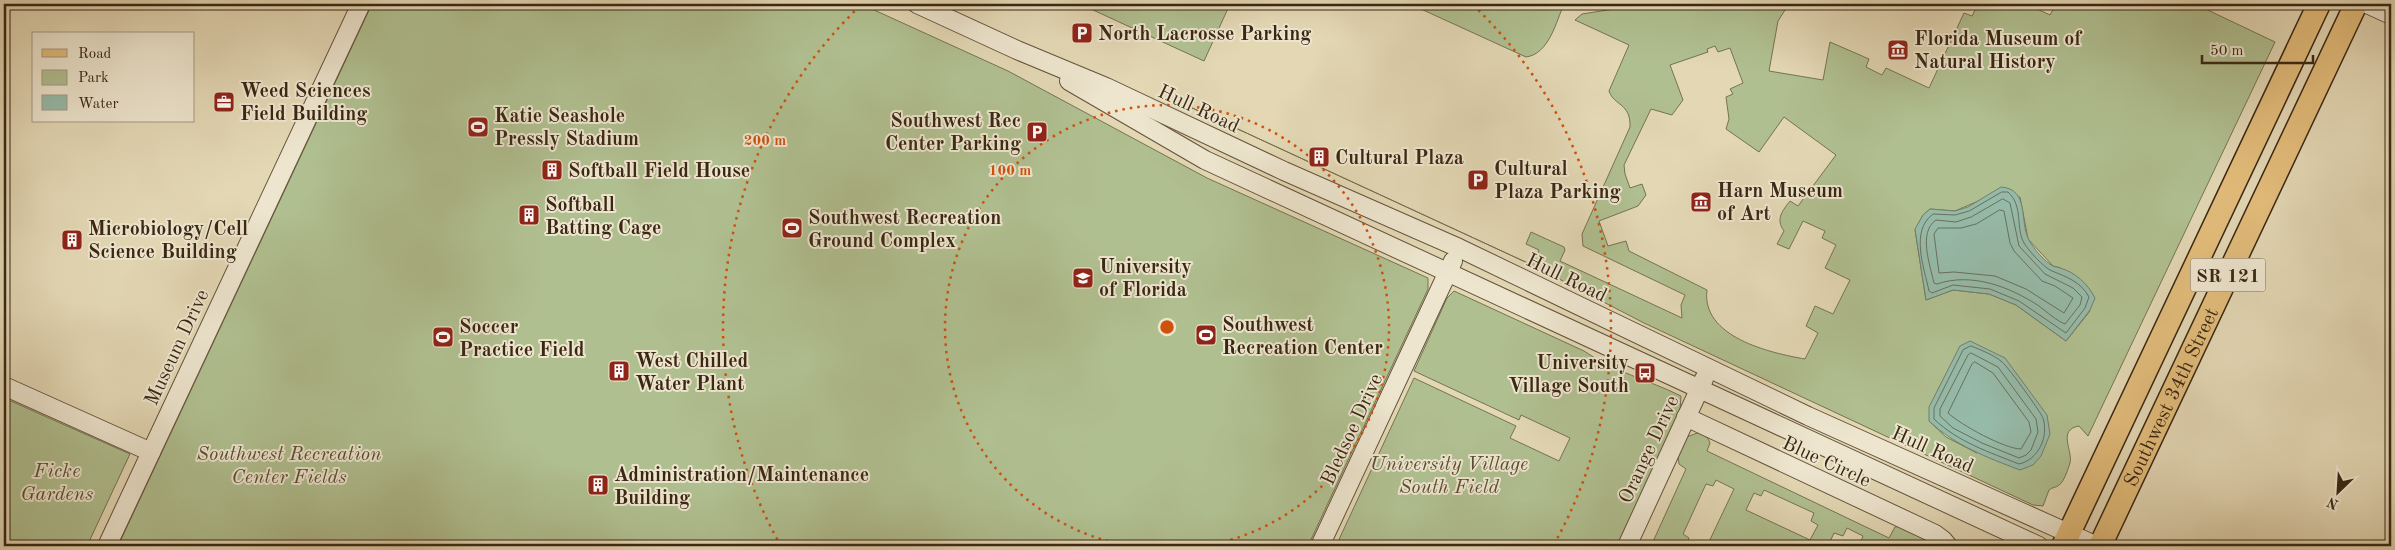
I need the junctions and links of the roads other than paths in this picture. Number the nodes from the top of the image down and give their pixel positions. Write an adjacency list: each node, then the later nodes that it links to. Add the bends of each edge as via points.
1 (361, 4): 14 (street, Museum Drive)
2 (917, 4): 7 (street, Hull Road)
3 (2319, 4): 15 (main road, Southwest 34th Street / SR 121)
4 (2356, 4): 21 (main road, Southwest 34th Street / SR 121)
5 (2367, 4): 6 (street)
6 (2391, 15)
7 (1017, 50): 8 (street, Hull Road, via 1106,87 1284,171); 9 (street, Hull Road, via 1205,160)
8 (1459, 248): 9 (street, Bledsoe Drive); 10 (street, Hull Road)
9 (1448, 271): 12 (street, Hull Road); 17 (street, Bledsoe Drive)
10 (1709, 369): 12 (street, Orange Drive); 15 (street, Hull Road)
11 (4, 386): 14 (street)
12 (1699, 389): 13 (street, Orange Drive); 20 (street, Hull Road)
13 (1686, 417): 18 (street, Orange Drive); 19 (street, Blue Circle, via 1935,534)
14 (152, 452): 16 (street, Museum Drive)
15 (2066, 540): 21 (street, Hull Road)
16 (107, 546)
17 (1320, 546)
18 (1627, 546)
19 (1948, 546)
20 (2040, 546)
21 (2098, 546)

